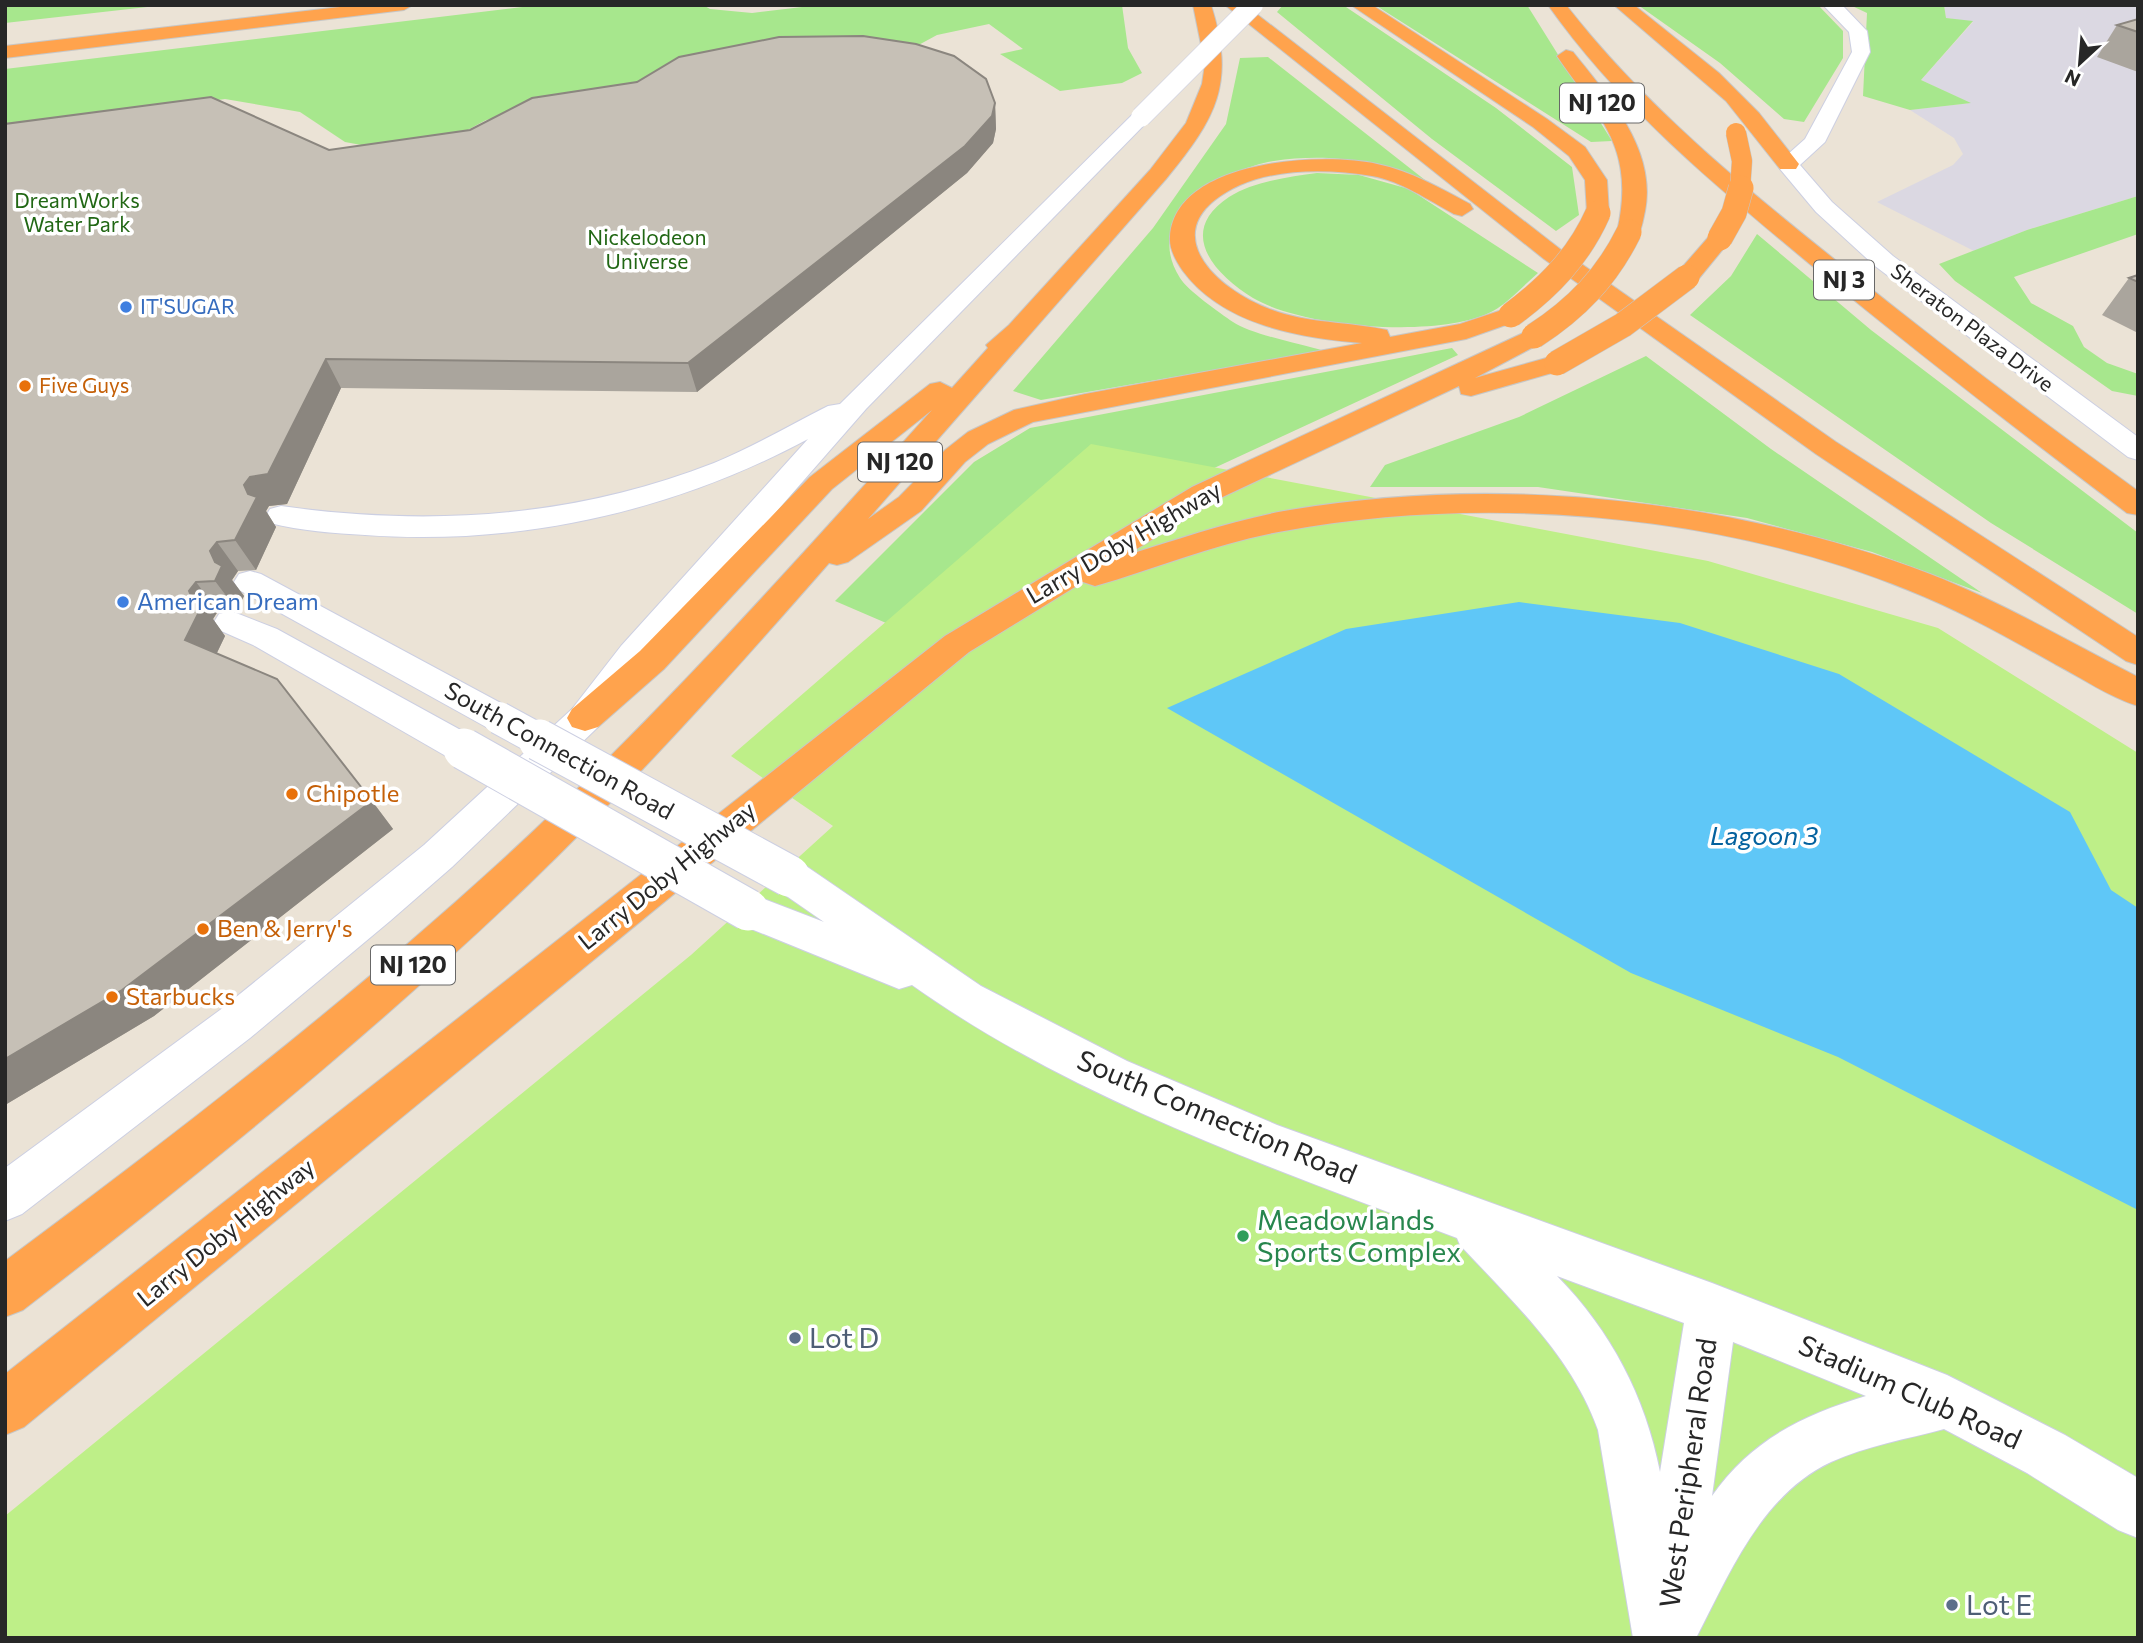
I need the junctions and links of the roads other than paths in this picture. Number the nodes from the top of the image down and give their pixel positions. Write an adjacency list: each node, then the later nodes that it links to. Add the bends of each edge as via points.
1 (290, 5): 11 (highway)
2 (404, 5): 12 (highway)
3 (1202, 5): 15 (highway, NJ 120, via 1214,58 1212,84 1192,130)
4 (1234, 5): 14 (highway)
5 (1252, 5): 17 (street, bridge)
6 (1360, 5): 16 (highway, bridge, via 1540,123 1577,152 1596,180 1598,213 1562,273 1511,314)
7 (1604, 5): 18 (highway, bridge, via 1697,79 1720,104 1736,133 1743,185 1720,238 1687,277 1623,326 1558,363)
8 (1623, 5): 13 (highway, via 1722,83)
9 (1832, 5): 13 (street, via 1858,31 1861,52 1814,142)
10 (1549, 16): 18 (highway, NJ 120, bridge, via 1628,148 1637,187 1629,232 1591,291 1563,316 1534,336); 20 (highway, NJ 3, via 1585,43 1637,99 1748,200 1962,374)
11 (5, 38)
12 (5, 52)
13 (1788, 164): 19 (street, Sheraton Plaza Drive, via 1824,207 1884,261)
14 (1552, 254): 16 (highway, via 1405,180 1345,166 1295,166 1249,176 1205,198 1185,224 1182,245 1192,267 1245,308 1327,332); 26 (highway, via 1826,448)
15 (1018, 330): 24 (highway, NJ 120); 28 (highway, via 821,483 652,660)
16 (1432, 338): 24 (highway, via 1074,404 1008,422 967,447 910,503)
17 (856, 402): 21 (street, via 728,468 652,495 572,514 428,529 353,526); 28 (street, via 633,654)
18 (1375, 415): 23 (highway, Larry Doby Highway / NJ 120, via 1203,494)
19 (2138, 451)
20 (2138, 506)
21 (282, 516)
22 (250, 582): 29 (street, South Connection Road, bridge, via 789,876)
23 (1046, 589): 27 (highway, via 1281,521 1321,514 1478,505 1636,514 1758,534 1878,567 1999,618); 35 (highway, Larry Doby Highway / NJ 120, via 957,644 894,692)
24 (781, 595): 32 (highway, NJ 120, via 629,760 472,912 257,1098)
25 (231, 622): 29 (street, South Connection Road, bridge, via 748,910)
26 (2138, 653)
27 (2138, 694)
28 (584, 718): 30 (street, via 376,909 235,1024)
29 (966, 999): 31 (street, South Connection Road, via 1188,1111)
30 (5, 1196)
31 (1471, 1222): 33 (street, South Connection Road); 37 (street, via 1564,1319 1612,1394 1625,1430)
32 (5, 1292)
33 (1712, 1308): 34 (street, Stadium Club Road); 37 (street, West Peripheral Road)
34 (1947, 1402): 36 (street, Stadium Club Road); 37 (street, via 1818,1441 1768,1472 1745,1497)
35 (5, 1408)
36 (2138, 1510)
37 (1664, 1638)

